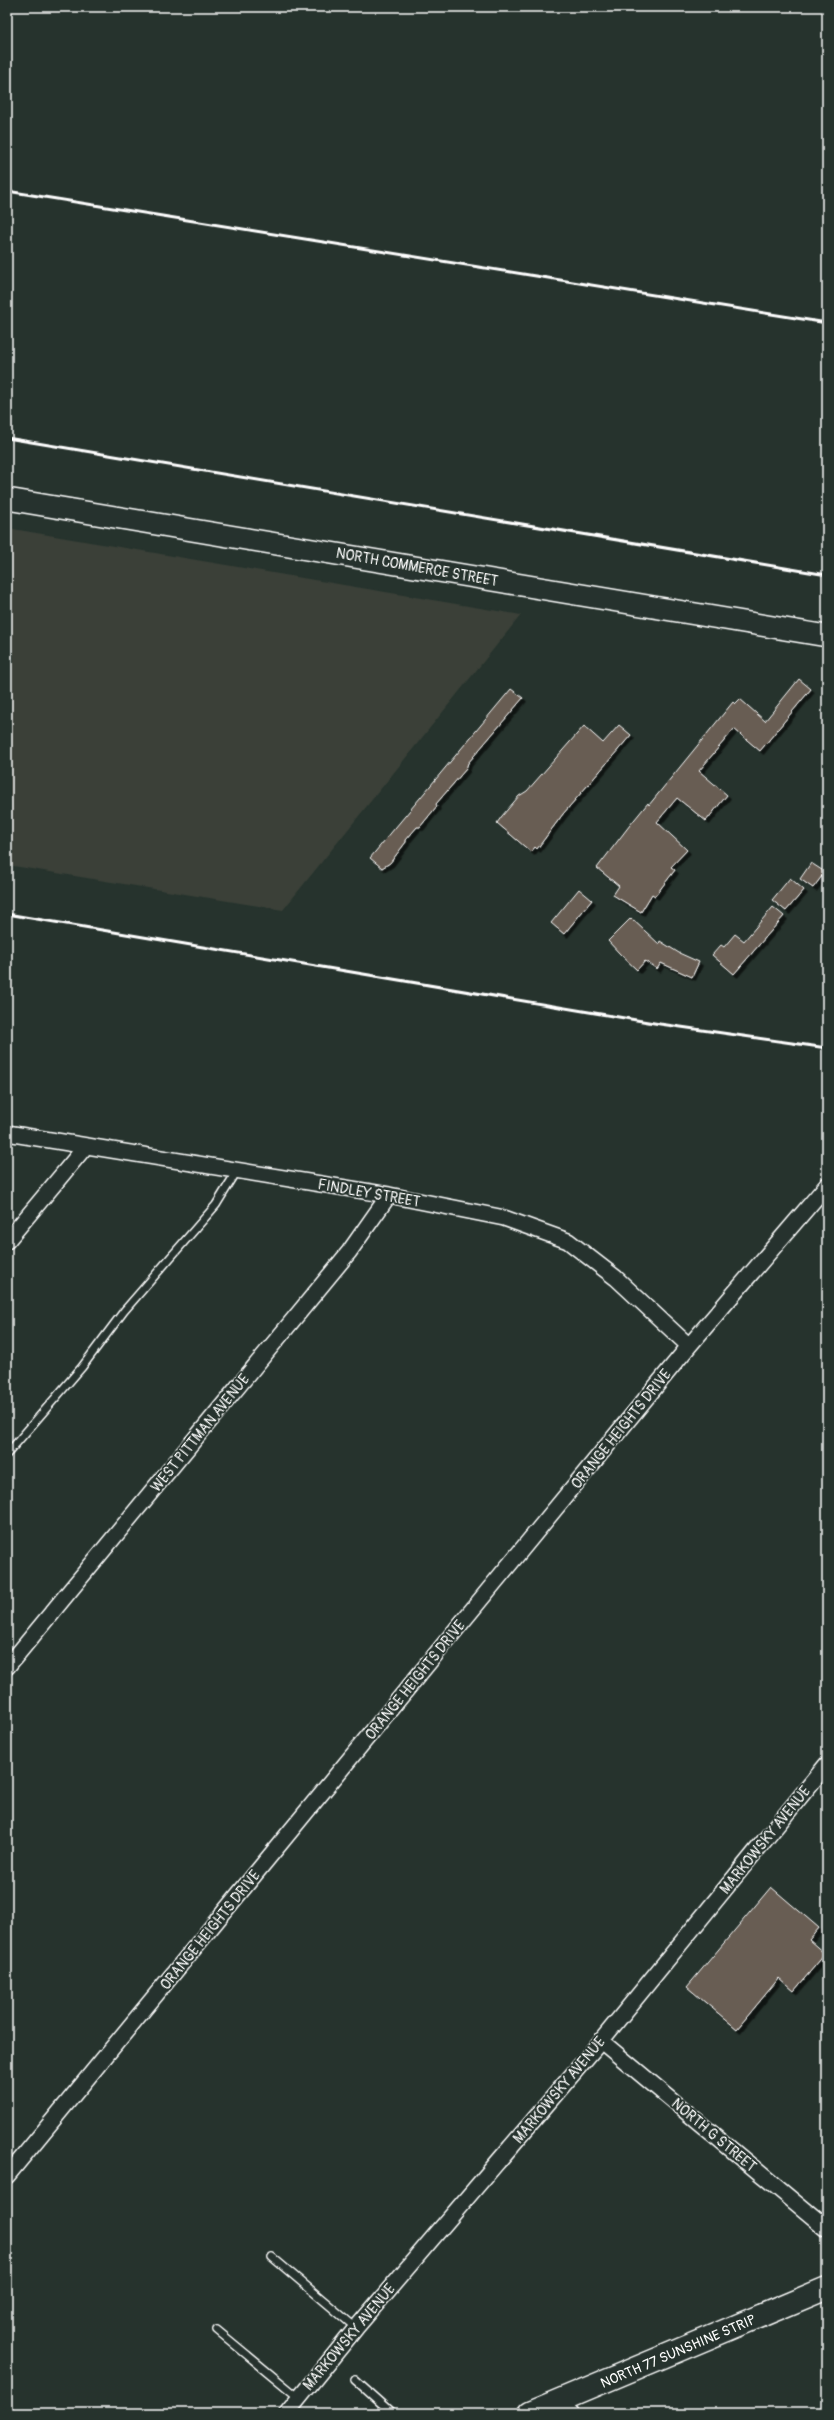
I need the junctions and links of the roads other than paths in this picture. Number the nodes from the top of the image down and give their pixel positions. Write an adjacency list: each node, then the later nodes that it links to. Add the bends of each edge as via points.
1 (7, 499): 2 (main road, NORTH COMMERCE STREET)
2 (827, 636)
3 (7, 1133): 4 (street, FINDLEY STREET)
4 (86, 1146): 5 (street, FINDLEY STREET); 8 (street)
5 (237, 1171): 7 (street, FINDLEY STREET); 10 (lane, via 216,1205 124,1311 82,1367)
6 (827, 1186): 9 (street, ORANGE HEIGHTS DRIVE)
7 (389, 1195): 9 (street, FINDLEY STREET, via 504,1218 568,1241 616,1278); 11 (street, WEST PITTMAN AVENUE, via 350,1252)
8 (7, 1241)
9 (689, 1346): 14 (street, ORANGE HEIGHTS DRIVE)
10 (7, 1454)
11 (7, 1667)
12 (827, 1764): 13 (street, MARKOWSKY AVENUE)
13 (601, 2041): 15 (street, NORTH G STREET); 18 (street, MARKOWSKY AVENUE)
14 (7, 2176)
15 (827, 2229)
16 (272, 2257): 18 (lane)
17 (827, 2288): 22 (main road, NORTH 77 SUNSHINE STRIP)
18 (356, 2328): 21 (street, MARKOWSKY AVENUE)
19 (217, 2330): 21 (lane)
20 (354, 2380): 24 (lane)
21 (298, 2397): 23 (street, MARKOWSKY AVENUE)
22 (566, 2406): 25 (main road, NORTH 77 SUNSHINE STRIP)
23 (287, 2413)
24 (392, 2413)
25 (529, 2413)

